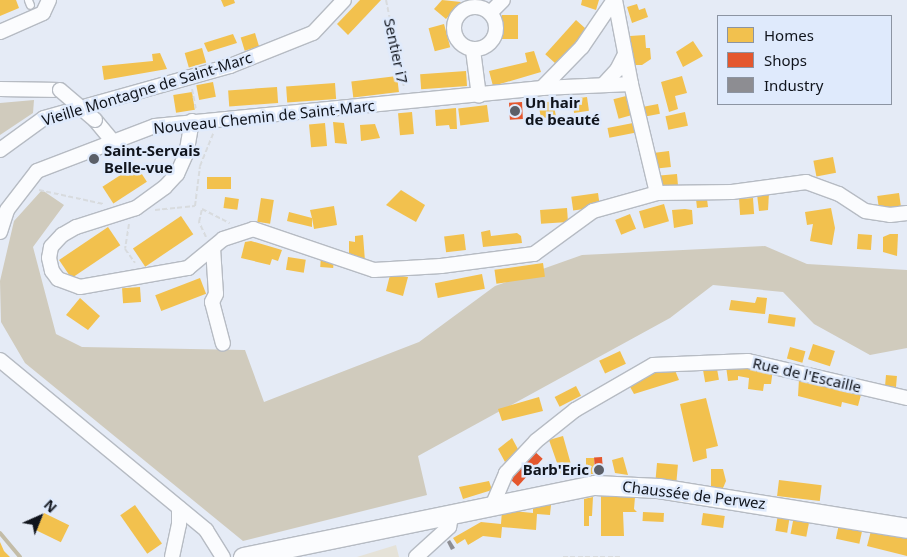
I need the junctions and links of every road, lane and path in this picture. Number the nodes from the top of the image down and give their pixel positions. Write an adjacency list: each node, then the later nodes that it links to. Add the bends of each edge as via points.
1 (49, 0): 8 (street, via 43,13)
2 (344, 0): 13 (street, Vieille Montagne de Saint-Marc, via 313,33 230,66)
3 (386, 0): 20 (path, Sentier i7)
4 (503, 0): 6 (street)
5 (614, 0): 7 (street); 9 (street)
6 (490, 13): 10 (street, via 496,26 495,35 482,48); 10 (street, via 477,7 468,8 455,22 457,40)
7 (593, 31): 9 (street, via 611,30); 12 (street)
8 (0, 32)
9 (622, 39): 11 (street)
10 (473, 50): 19 (street)
11 (625, 54): 14 (street); 15 (street, via 617,70)
12 (573, 55): 16 (street, via 567,70 568,77); 17 (street)
13 (190, 77): 21 (path); 24 (street, Vieille Montagne de Saint-Marc, via 44,118)
14 (631, 84): 15 (street); 26 (street)
15 (603, 85): 16 (street)
16 (577, 86): 17 (street, Nouveau Chemin de Saint-Marc)
17 (542, 88): 19 (street, Nouveau Chemin de Saint-Marc)
18 (0, 89): 23 (street, bridge, via 60,90 95,120)
19 (479, 96): 20 (street, Nouveau Chemin de Saint-Marc)
20 (406, 102): 22 (street, Nouveau Chemin de Saint-Marc)
21 (194, 114): 22 (street, Nouveau Chemin de Saint-Marc); 23 (street, Nouveau Chemin de Saint-Marc); 31 (street, via 186,154 178,174 144,203)
22 (222, 118): 27 (path, via 204,151)
23 (112, 140): 25 (street, Nouveau Chemin de Saint-Marc, via 45,166)
24 (0, 150)
25 (17, 193): 31 (path, via 34,189 90,200 101,203); 34 (street, Nouveau Chemin de Saint-Marc)
26 (657, 193): 30 (street, via 732,192 806,182 838,194 865,211 890,215); 33 (street, via 593,211 534,254 441,266 374,270)
27 (195, 206): 28 (path); 29 (path)
28 (201, 210): 33 (path, via 226,222 241,223); 35 (path, via 199,222)
29 (147, 212)
30 (907, 212)
31 (114, 214): 36 (street, via 62,235 51,247 52,272 68,285 80,287)
32 (129, 222): 36 (path, via 125,250)
33 (254, 229): 35 (street, via 229,236)
34 (0, 232)
35 (213, 248): 36 (street, via 188,268); 37 (street, via 216,294 212,302)
36 (143, 276)
37 (223, 344)
38 (0, 360): 41 (street)
39 (907, 398): 40 (street, Rue de l'Escaille, via 748,361 653,365 575,410 536,441 506,473)
40 (493, 504): 42 (main road, Chaussée de Perwez); 43 (main road, Chaussée de Perwez, via 561,489 626,485)
41 (178, 508): 44 (street, via 179,524); 45 (street, via 206,530)
42 (452, 513): 46 (main road, Chaussée de Perwez); 47 (street, via 449,527)
43 (907, 528)
44 (172, 557)
45 (223, 557)
46 (243, 557)
47 (416, 557)
48 (563, 557): 49 (path)
49 (622, 557)

